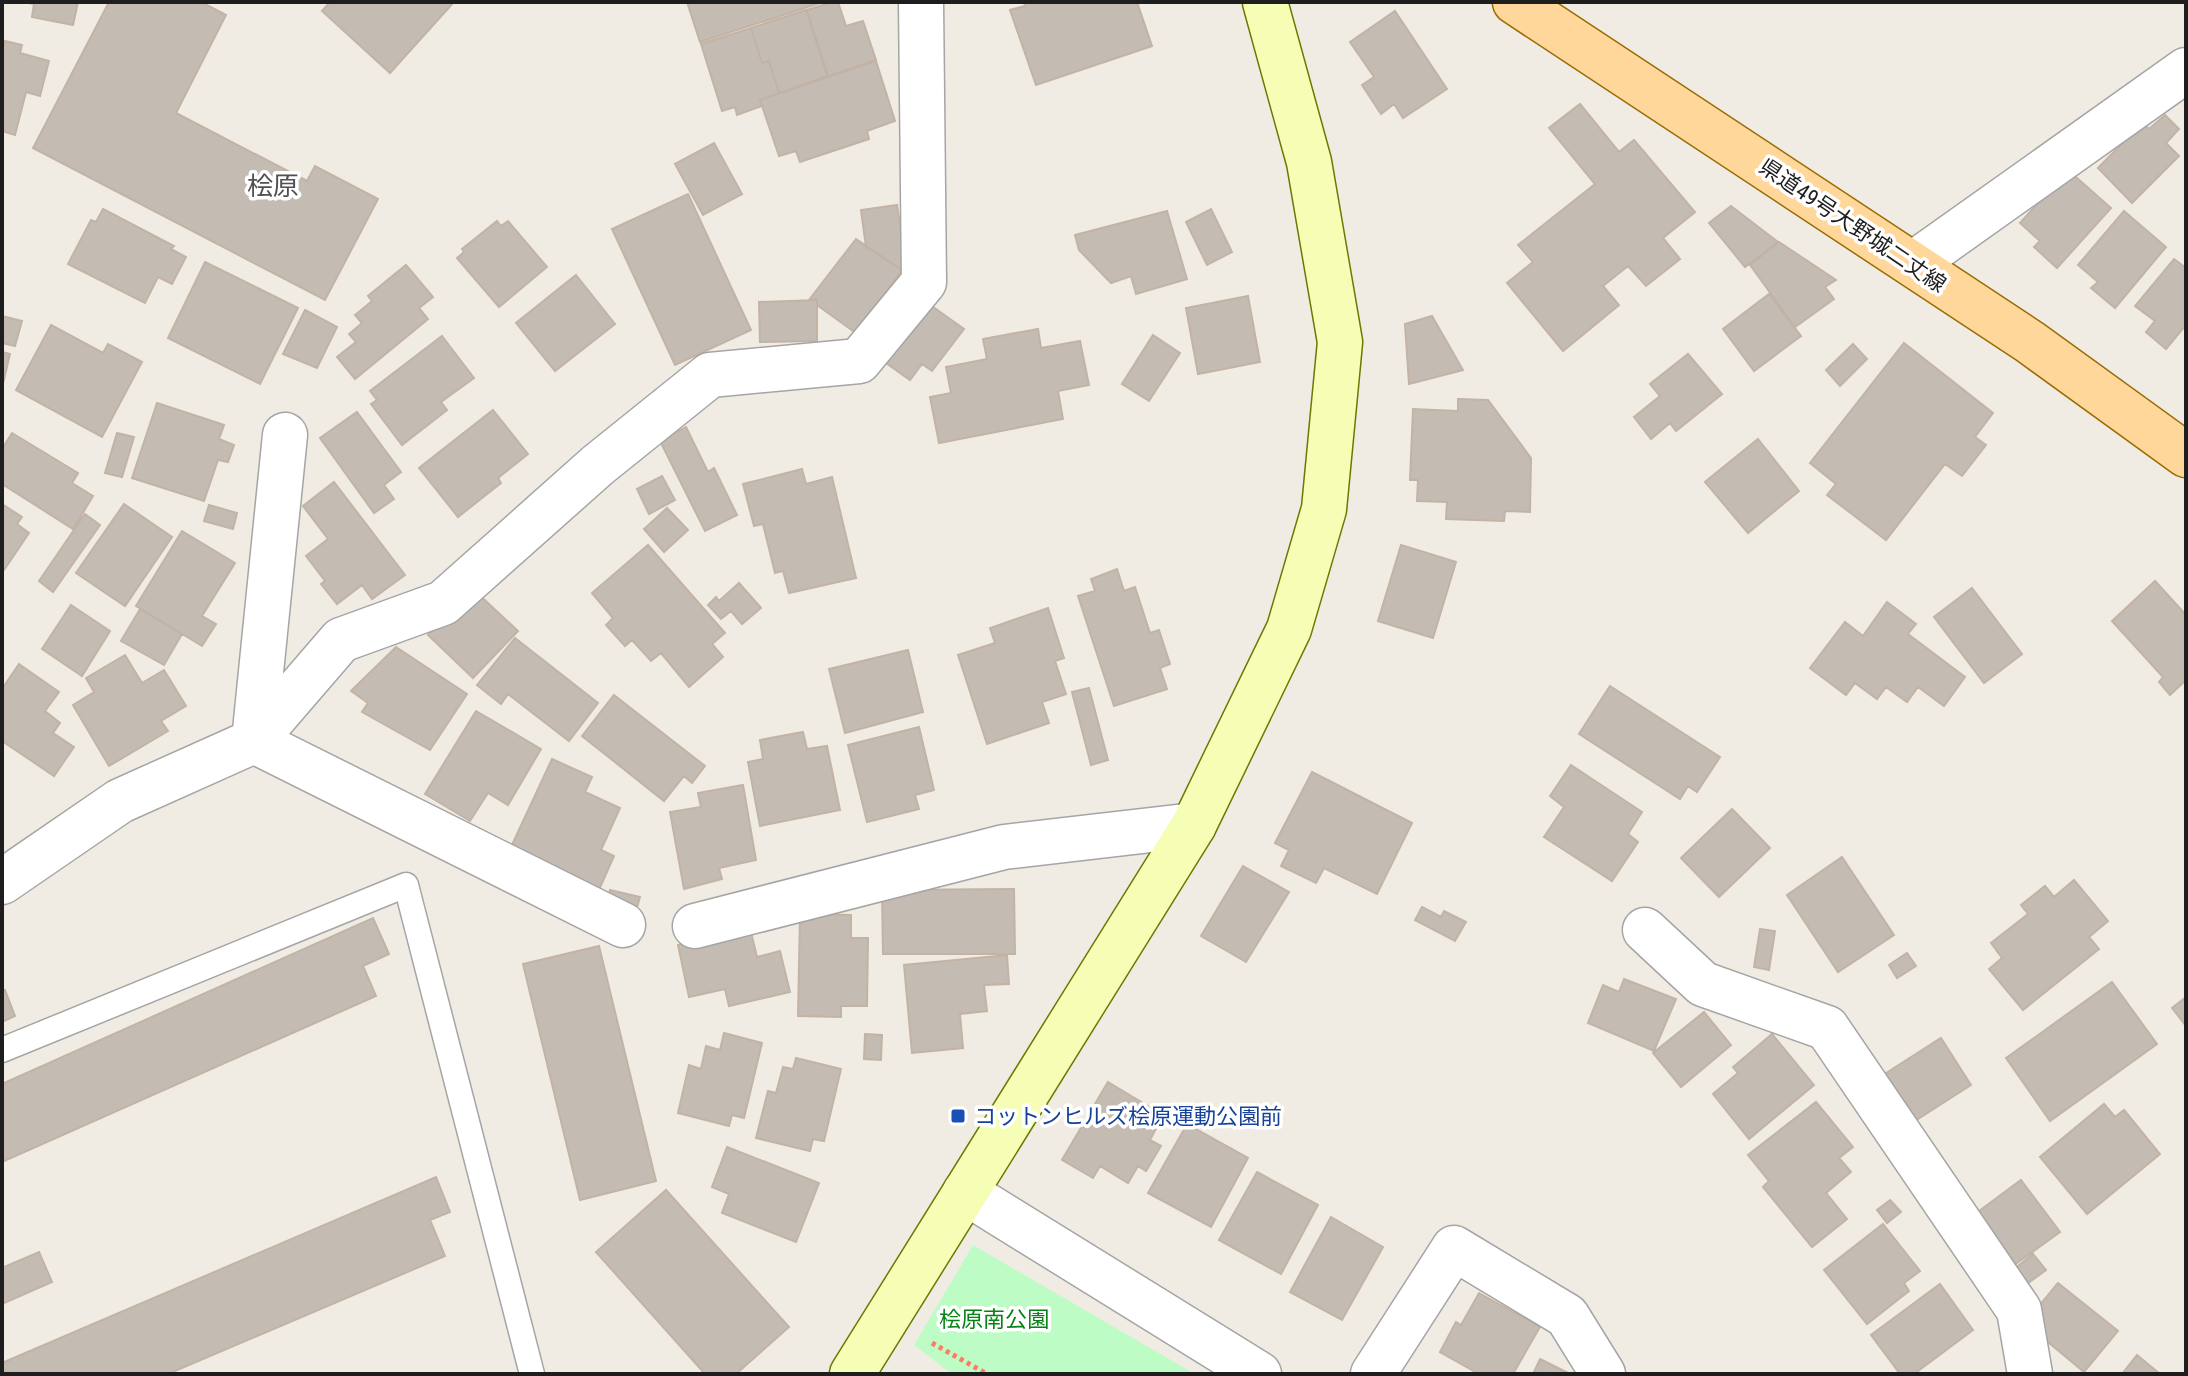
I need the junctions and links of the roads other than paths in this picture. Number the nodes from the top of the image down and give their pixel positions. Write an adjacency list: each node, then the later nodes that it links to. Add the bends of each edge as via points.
1 (921, 2): 8 (street, via 924,282 859,361 710,375 598,465 443,603 341,640)
2 (1265, 2): 9 (street, via 1309,162 1340,342 1324,509 1289,629)
3 (1515, 2): 5 (main road, 県道49号大野城二丈線)
4 (2186, 70): 5 (street)
5 (1913, 264): 7 (main road, 県道49号大野城二丈線)
6 (285, 435): 8 (street)
7 (2186, 455)
8 (254, 741): 10 (street, via 120,801); 11 (street)
9 (1194, 825): 12 (street, via 1004,847); 15 (street)
10 (2, 882)
11 (623, 925)
12 (695, 926)
13 (1645, 930): 21 (street, via 1703,984 1827,1028 2019,1310)
14 (2, 1050): 16 (lane, via 406,885)
15 (965, 1192): 17 (street); 18 (street)
16 (532, 1374)
17 (852, 1374)
18 (1259, 1374)
19 (1373, 1374): 20 (street, via 1454,1248 1567,1316)
20 (1603, 1374)
21 (2030, 1374)

